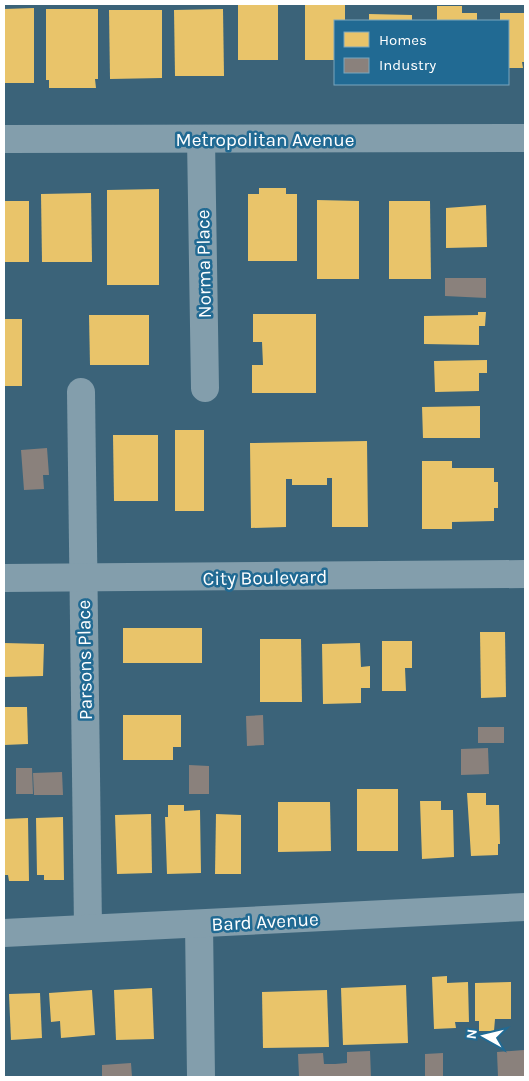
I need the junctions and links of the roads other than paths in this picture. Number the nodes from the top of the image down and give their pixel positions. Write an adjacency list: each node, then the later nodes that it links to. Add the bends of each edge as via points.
1 (525, 138): 3 (street, Metropolitan Avenue)
2 (4, 139): 3 (street, Metropolitan Avenue)
3 (201, 139): 4 (street, Norma Place)
4 (204, 388)
5 (81, 392): 8 (street, Parsons Place)
6 (525, 574): 8 (street, City Boulevard)
7 (4, 578): 8 (street, City Boulevard)
8 (83, 579): 11 (street, Parsons Place)
9 (525, 907): 10 (street, Bard Avenue)
10 (199, 924): 11 (street, Bard Avenue); 13 (street)
11 (88, 928): 12 (street, Bard Avenue)
12 (4, 932)
13 (201, 1077)

